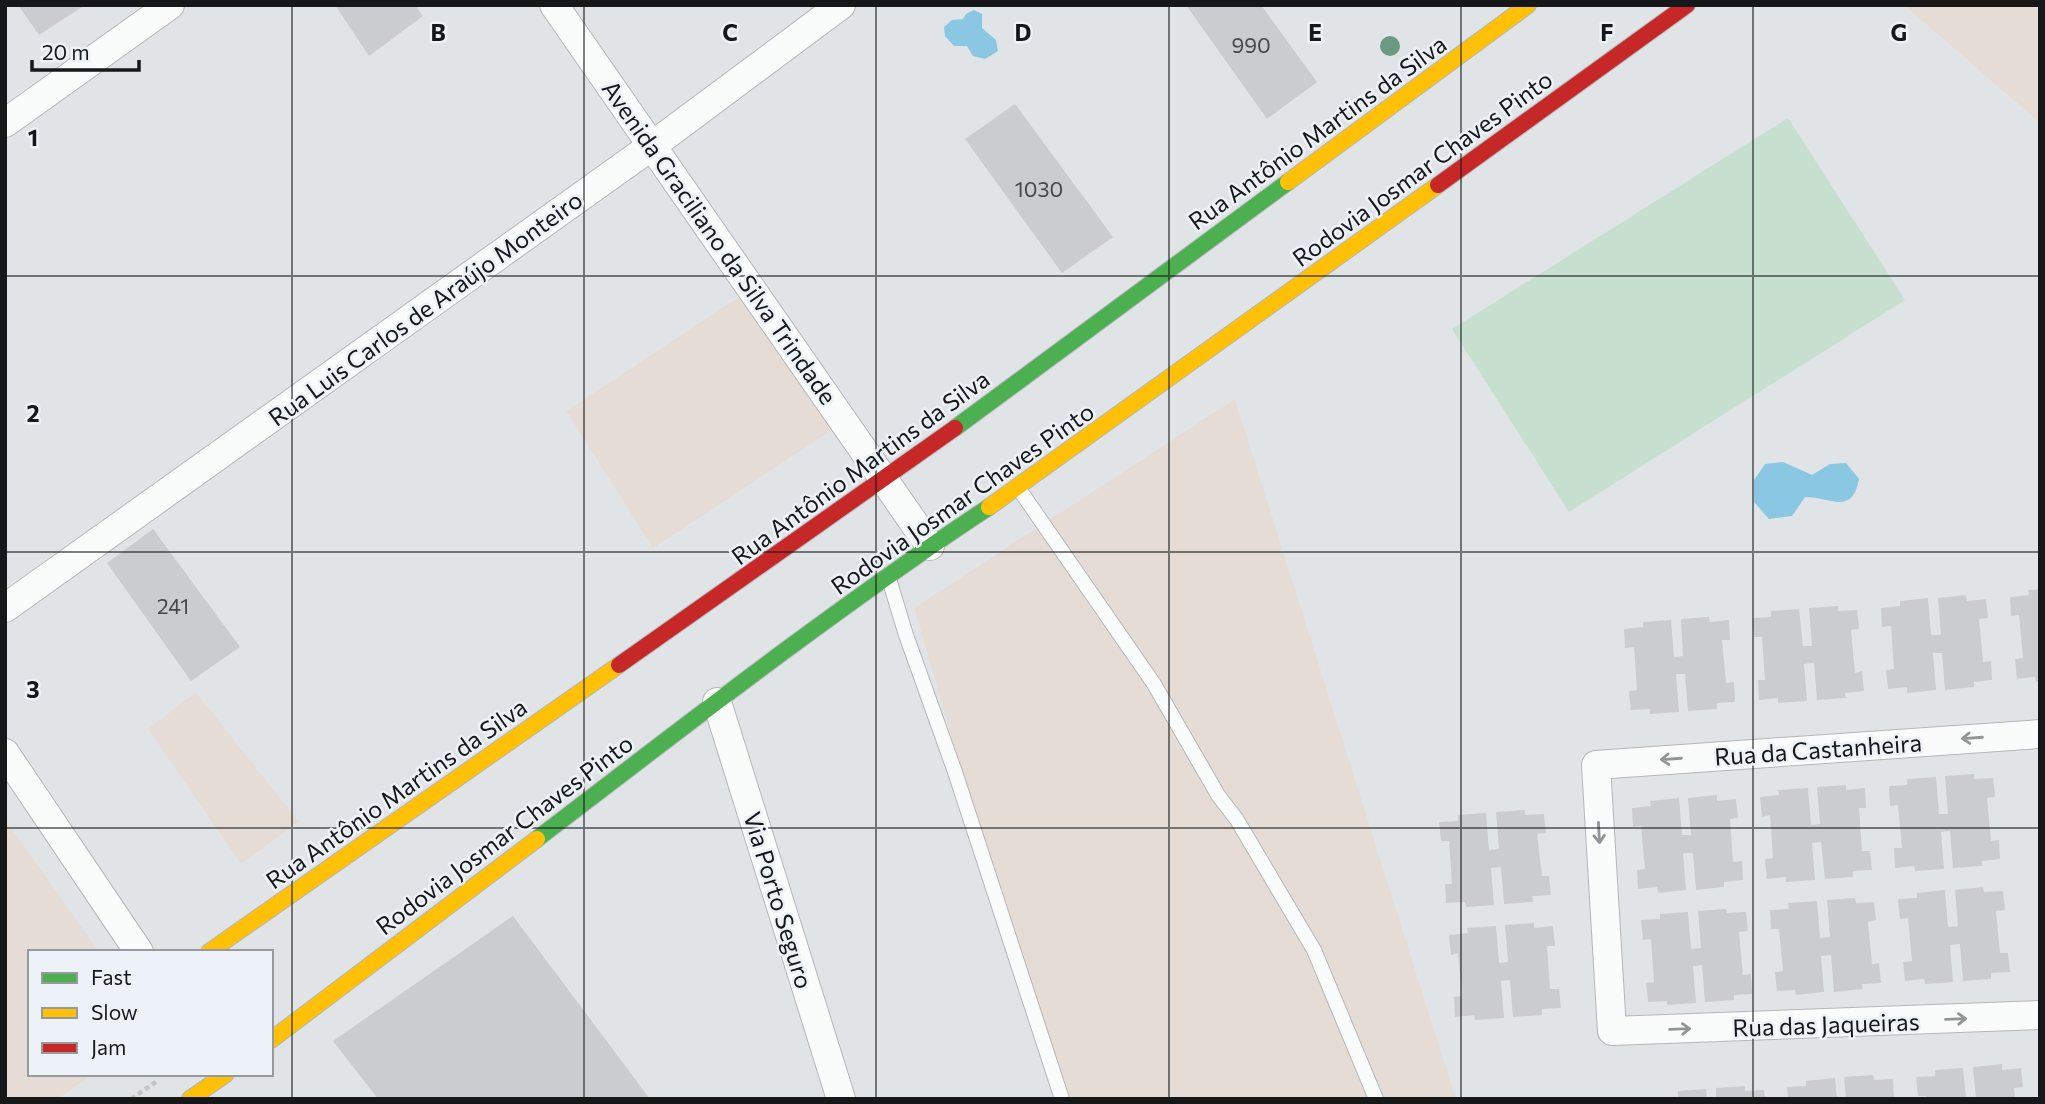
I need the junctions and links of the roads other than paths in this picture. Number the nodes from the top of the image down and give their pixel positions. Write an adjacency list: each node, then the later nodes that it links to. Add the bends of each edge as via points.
1 (170, 5): 6 (street)
2 (554, 5): 7 (street, Avenida Graciliano da Silva Trindade)
3 (841, 5): 7 (street, Rua Luis Carlos de Araújo Monteiro)
4 (1528, 5): 8 (main road, Rua Antônio Martins da Silva)
5 (1670, 10): 9 (main road, Rodovia Josmar Chaves Pinto)
6 (5, 122)
7 (653, 145): 8 (street, Avenida Graciliano da Silva Trindade); 12 (street, Rua Luis Carlos de Araújo Monteiro)
8 (885, 479): 10 (street, Avenida Graciliano da Silva Trindade); 17 (main road, Rua Antônio Martins da Silva)
9 (1018, 488): 10 (main road, Rodovia Josmar Chaves Pinto); 25 (lane, via 1142,664 1314,950)
10 (930, 546): 11 (main road, Rodovia Josmar Chaves Pinto)
11 (889, 576): 13 (main road, Rodovia Josmar Chaves Pinto); 24 (lane)
12 (5, 608)
13 (717, 702): 20 (main road, Rodovia Josmar Chaves Pinto); 23 (street, Via Porto Seguro)
14 (2040, 734): 19 (street, Rua da Castanheira, one-way to 19, via 1596,765)
15 (5, 753): 16 (street)
16 (138, 950)
17 (212, 950)
18 (2040, 1016): 19 (street, Rua das Jaqueiras, one-way to 18)
19 (1612, 1031)
20 (273, 1038)
21 (223, 1076): 22 (main road)
22 (190, 1099)
23 (841, 1099)
24 (1062, 1099)
25 (1376, 1099)

